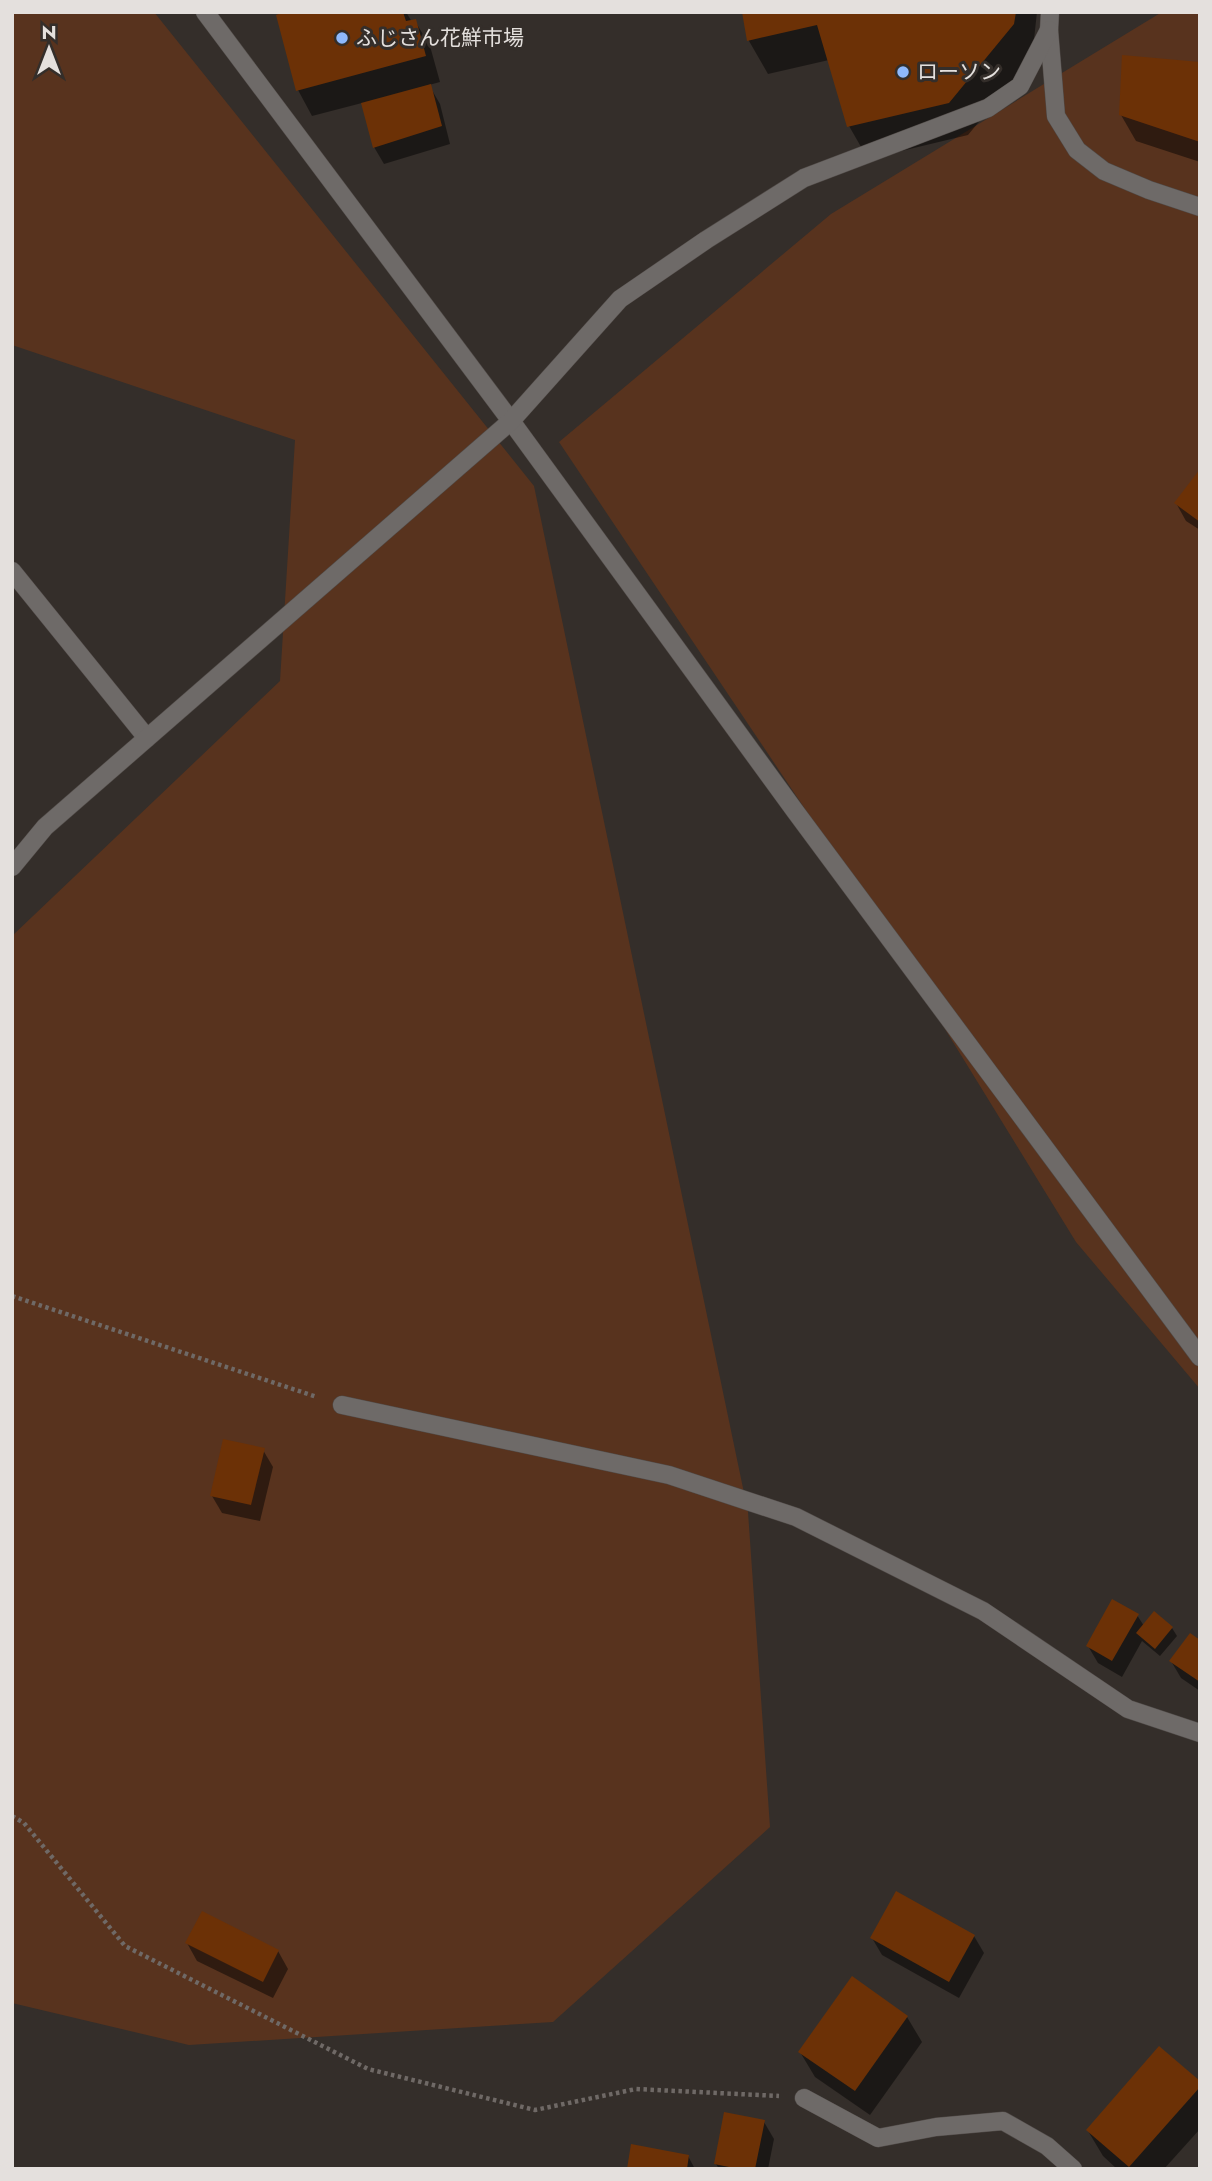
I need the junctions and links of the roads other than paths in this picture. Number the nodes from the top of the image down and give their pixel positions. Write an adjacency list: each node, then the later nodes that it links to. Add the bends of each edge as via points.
1 (205, 12): 4 (street)
2 (1050, 21): 3 (street, via 1056,116 1077,150 1104,171); 4 (street, via 1020,86 988,108 804,178 706,240 620,299)
3 (1200, 207)
4 (511, 421): 6 (street); 8 (street)
5 (12, 571): 6 (street)
6 (147, 738): 7 (street, via 45,827)
7 (12, 867)
8 (1200, 1357)
9 (342, 1405): 10 (street, via 669,1475 796,1517 983,1611 1128,1709)
10 (1200, 1733)
11 (804, 2098): 12 (street, via 878,2138 1003,2121 1046,2146)
12 (1073, 2169)

